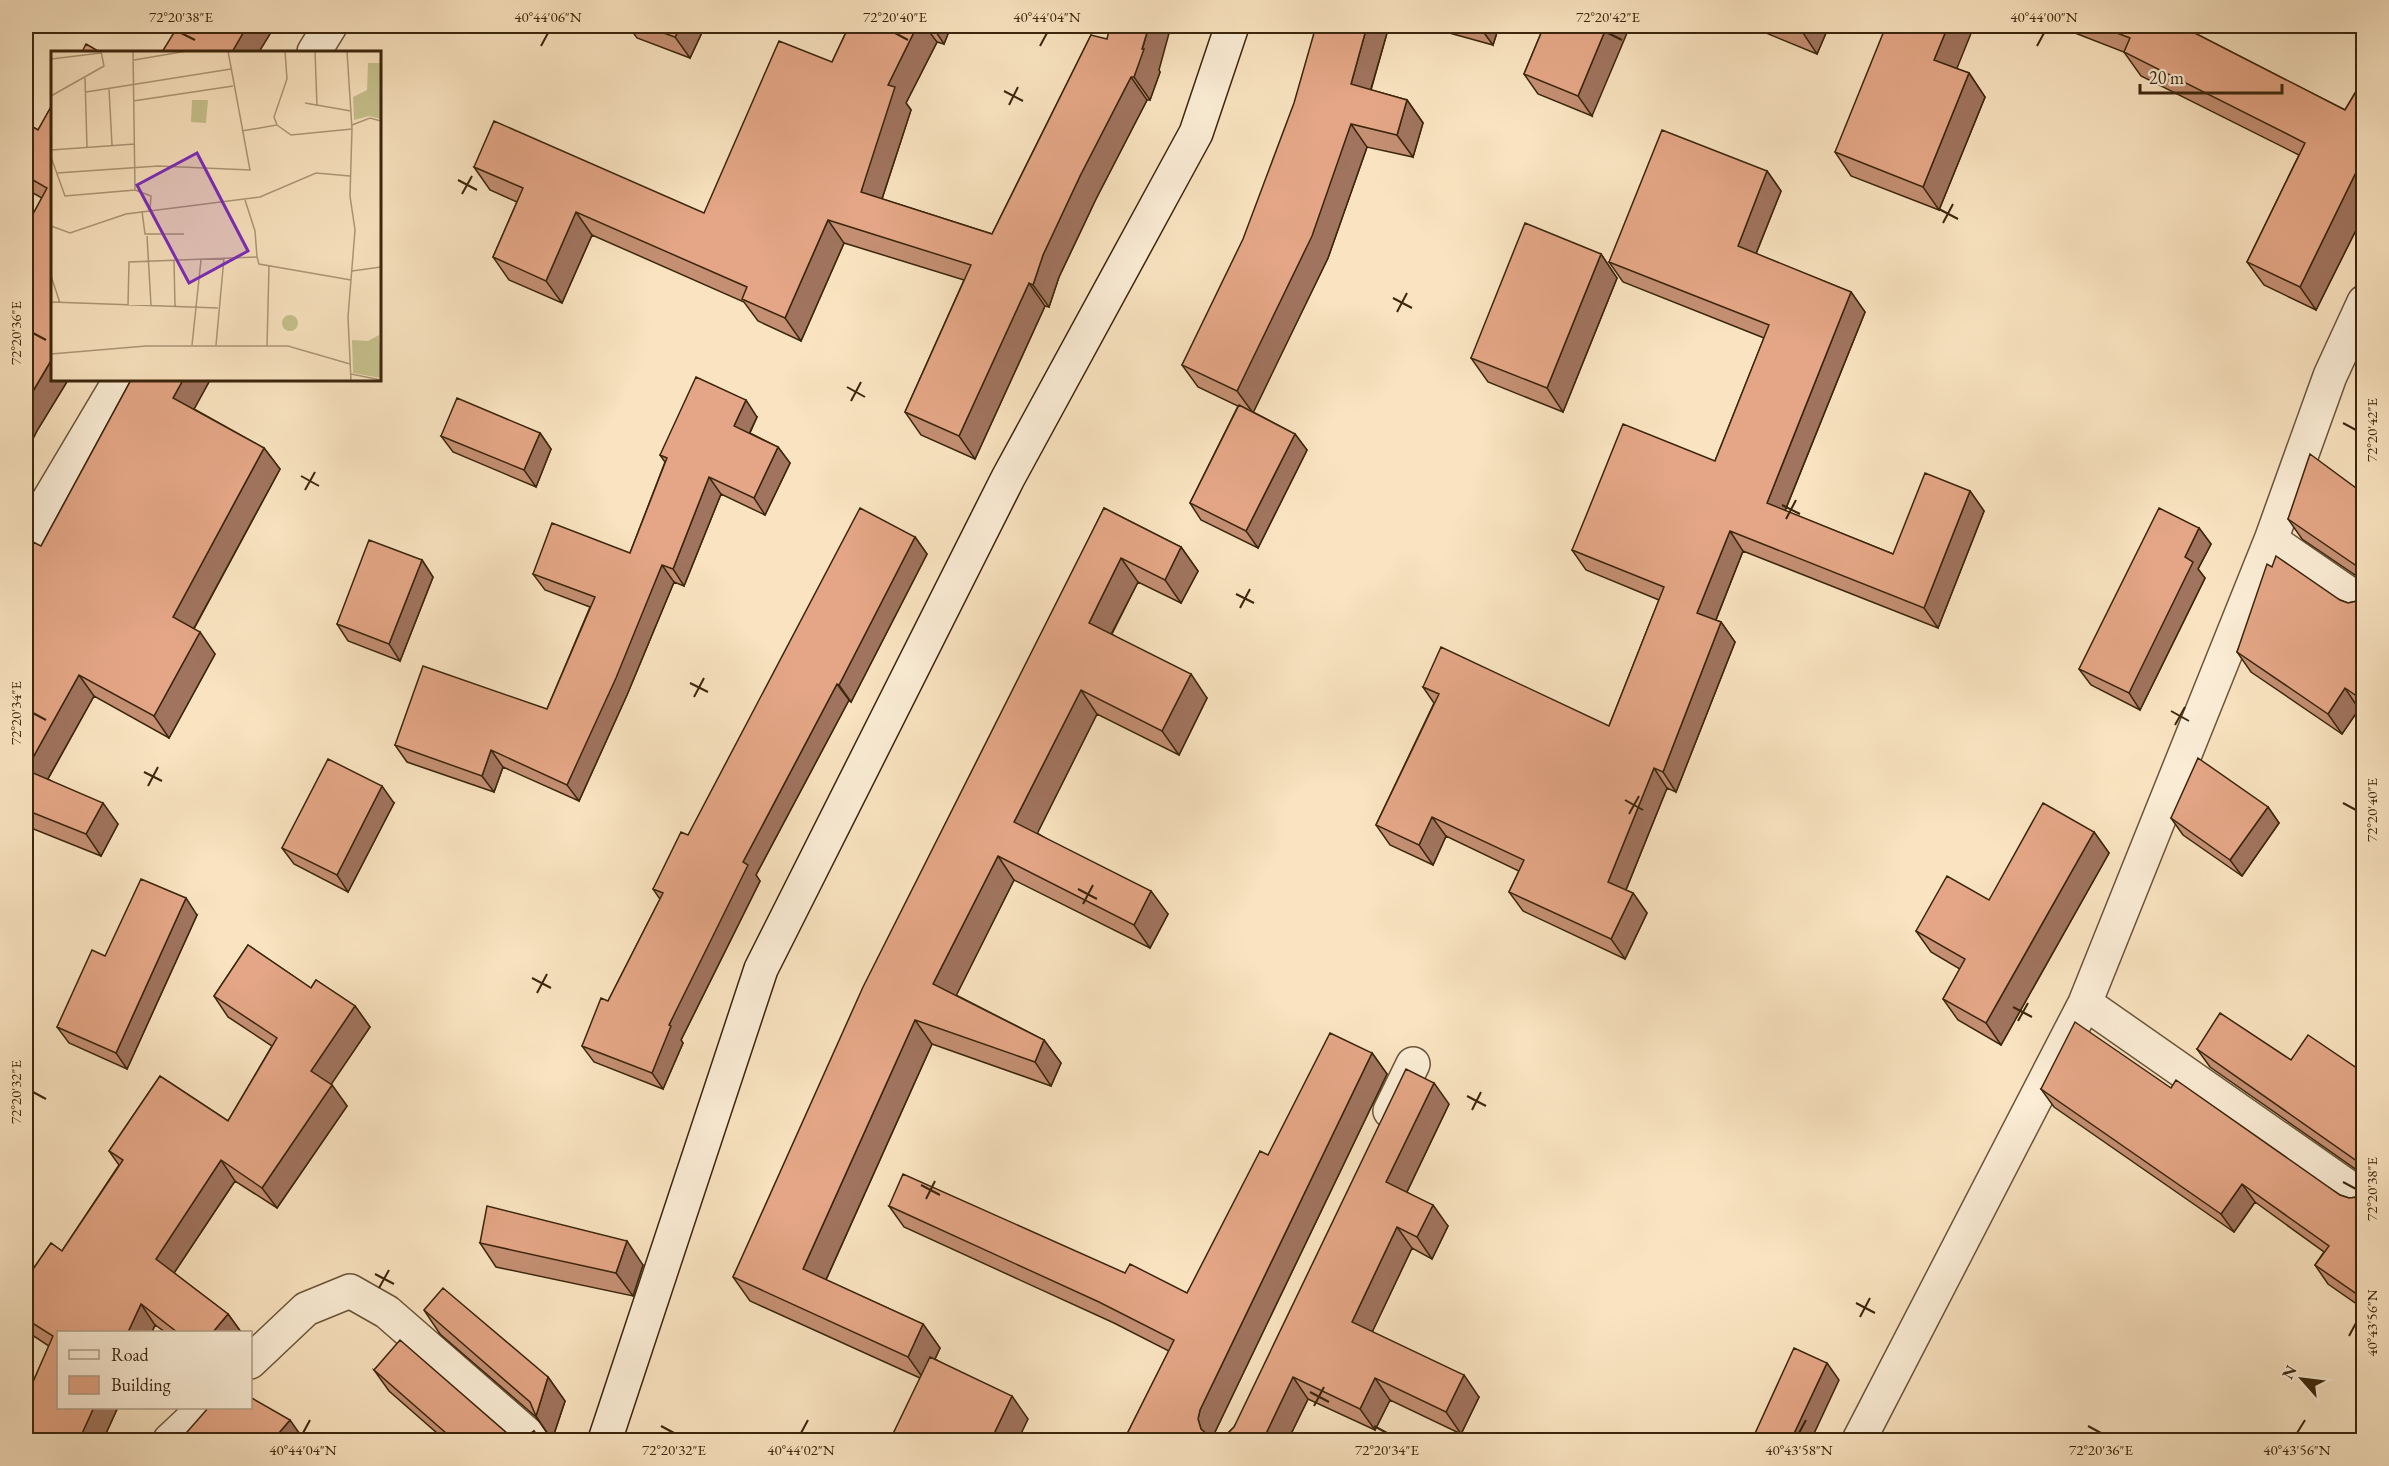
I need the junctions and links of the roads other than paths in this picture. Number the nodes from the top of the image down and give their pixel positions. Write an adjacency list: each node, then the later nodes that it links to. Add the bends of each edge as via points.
1 (330, 26): 3 (street)
2 (1232, 26): 17 (street, via 1196,133 1008,478 761,969)
3 (315, 51)
4 (2364, 302): 7 (street, via 2330,376)
5 (119, 381): 6 (street)
6 (26, 538)
7 (2271, 540): 8 (street); 9 (street)
8 (2364, 604)
9 (2085, 1003): 12 (street); 18 (street)
10 (1413, 1064): 11 (street)
11 (1377, 1139)
12 (2364, 1198)
13 (252, 1360): 16 (street, via 306,1309 350,1291 387,1312)
14 (202, 1409): 15 (street)
15 (170, 1440)
16 (534, 1440)
17 (605, 1440)
18 (1859, 1440)

